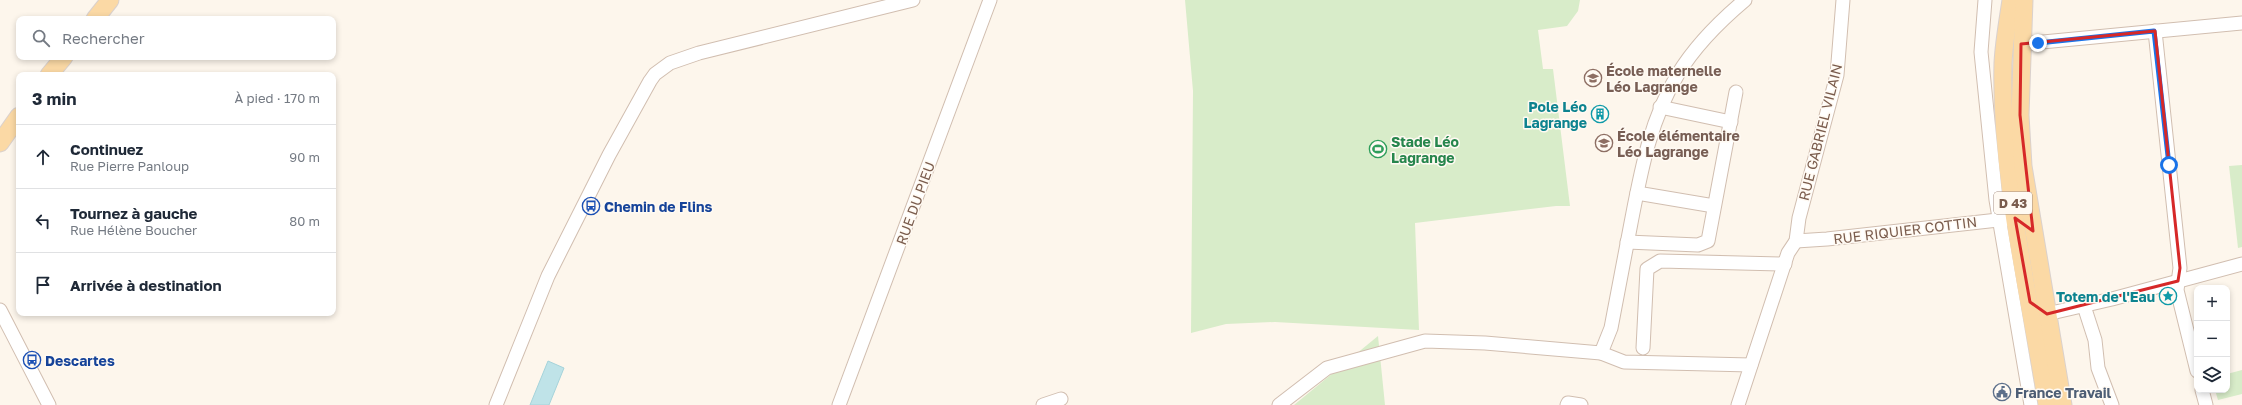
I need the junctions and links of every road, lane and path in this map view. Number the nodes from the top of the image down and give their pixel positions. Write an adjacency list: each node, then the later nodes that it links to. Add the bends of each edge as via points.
1 (110, 0): 9 (main road)
2 (913, 0): 44 (street, via 699,53 670,63 656,74 609,155 548,276)
3 (990, 0): 45 (street, RUE DU PIEU)
4 (1745, 0): 16 (street, via 1692,54)
5 (1843, 0): 27 (street, RUE GABRIEL VILAIN, via 1837,75 1799,218)
6 (1985, 0): 25 (street, via 1981,52)
7 (2011, 0): 25 (main road, D 43, via 2003,62)
8 (2024, 0): 12 (main road, D 43)
9 (97, 16)
10 (2242, 23): 11 (street)
11 (2154, 31): 12 (street); 31 (street, via 2180,268)
12 (2021, 44): 23 (main road, D 43, via 2020,115)
13 (62, 60): 14 (main road)
14 (52, 72)
15 (1736, 92): 19 (street)
16 (1660, 107): 19 (street); 22 (street, via 1648,139)
17 (16, 116): 20 (main road)
18 (16, 120): 21 (main road)
19 (1731, 122): 24 (street)
20 (0, 136)
21 (0, 143)
22 (1637, 193): 24 (street); 28 (street)
23 (2028, 205): 25 (main road); 26 (main road, D 43)
24 (1714, 206): 28 (street, via 1708,241 1705,244)
25 (2007, 219): 26 (main road); 27 (street, RUE RIQUIER COTTIN, via 1828,240); 32 (main road, D 43); 51 (street)
26 (2033, 231): 35 (main road, D 43)
27 (1796, 241): 29 (street, via 1788,253)
28 (1627, 242): 38 (street, via 1611,328)
29 (1785, 264): 37 (street, via 1660,261 1647,269); 40 (street)
30 (2242, 264): 31 (street)
31 (2178, 281): 33 (street); 39 (street, via 2177,290)
32 (2030, 302): 35 (main road); 36 (main road, D 43)
33 (2084, 306): 35 (street); 54 (street, via 2095,340 2098,368)
34 (0, 310): 43 (street)
35 (2047, 314): 36 (main road); 53 (main road, D 43)
36 (2034, 326): 52 (main road, D 43)
37 (1643, 348)
38 (1601, 353): 40 (street, via 1624,362); 47 (street, via 1485,343 1425,341 1327,368)
39 (2194, 358)
40 (1751, 365): 50 (street)
41 (2203, 393): 55 (street)
42 (1061, 399): 46 (street)
43 (49, 405)
44 (496, 405)
45 (839, 405)
46 (1043, 405)
47 (1279, 405)
48 (1567, 405): 49 (street)
49 (1581, 405)
50 (1738, 405)
51 (2031, 405)
52 (2047, 405)
53 (2063, 405)
54 (2112, 405)
55 (2206, 405)

